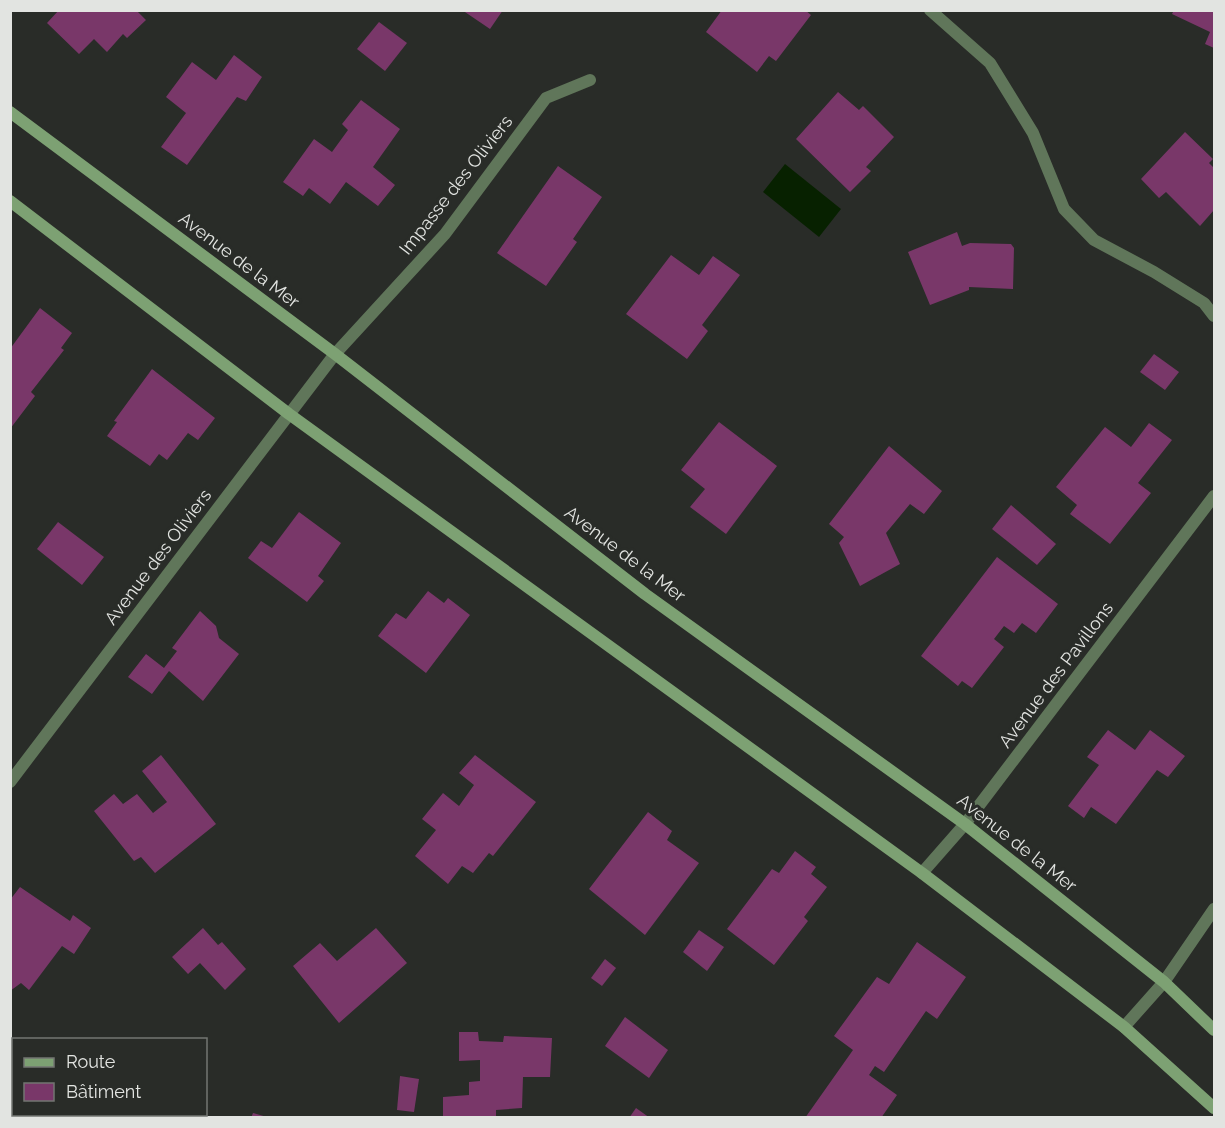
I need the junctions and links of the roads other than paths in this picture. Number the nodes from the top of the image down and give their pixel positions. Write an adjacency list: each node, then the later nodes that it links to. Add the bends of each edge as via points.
1 (930, 10): 5 (street, via 990,63 1033,133 1064,208 1094,240 1164,278 1203,303)
2 (590, 80): 6 (street, Impasse des Oliviers, via 546,98 445,234)
3 (10, 112): 6 (street, Avenue de la Mer)
4 (10, 201): 7 (street)
5 (1215, 316)
6 (335, 354): 7 (street, Avenue des Oliviers); 10 (street, Avenue de la Mer, via 645,594)
7 (289, 414): 9 (street, Avenue des Oliviers); 11 (street)
8 (1215, 496): 10 (street, Avenue des Pavillons)
9 (10, 782)
10 (965, 824): 11 (street, Avenue des Pavillons); 13 (street, Avenue de la Mer)
11 (922, 873): 14 (street)
12 (1215, 909): 13 (street)
13 (1164, 982): 14 (street); 15 (street, Avenue de la Mer)
14 (1124, 1027): 16 (street)
15 (1215, 1030)
16 (1215, 1108)

